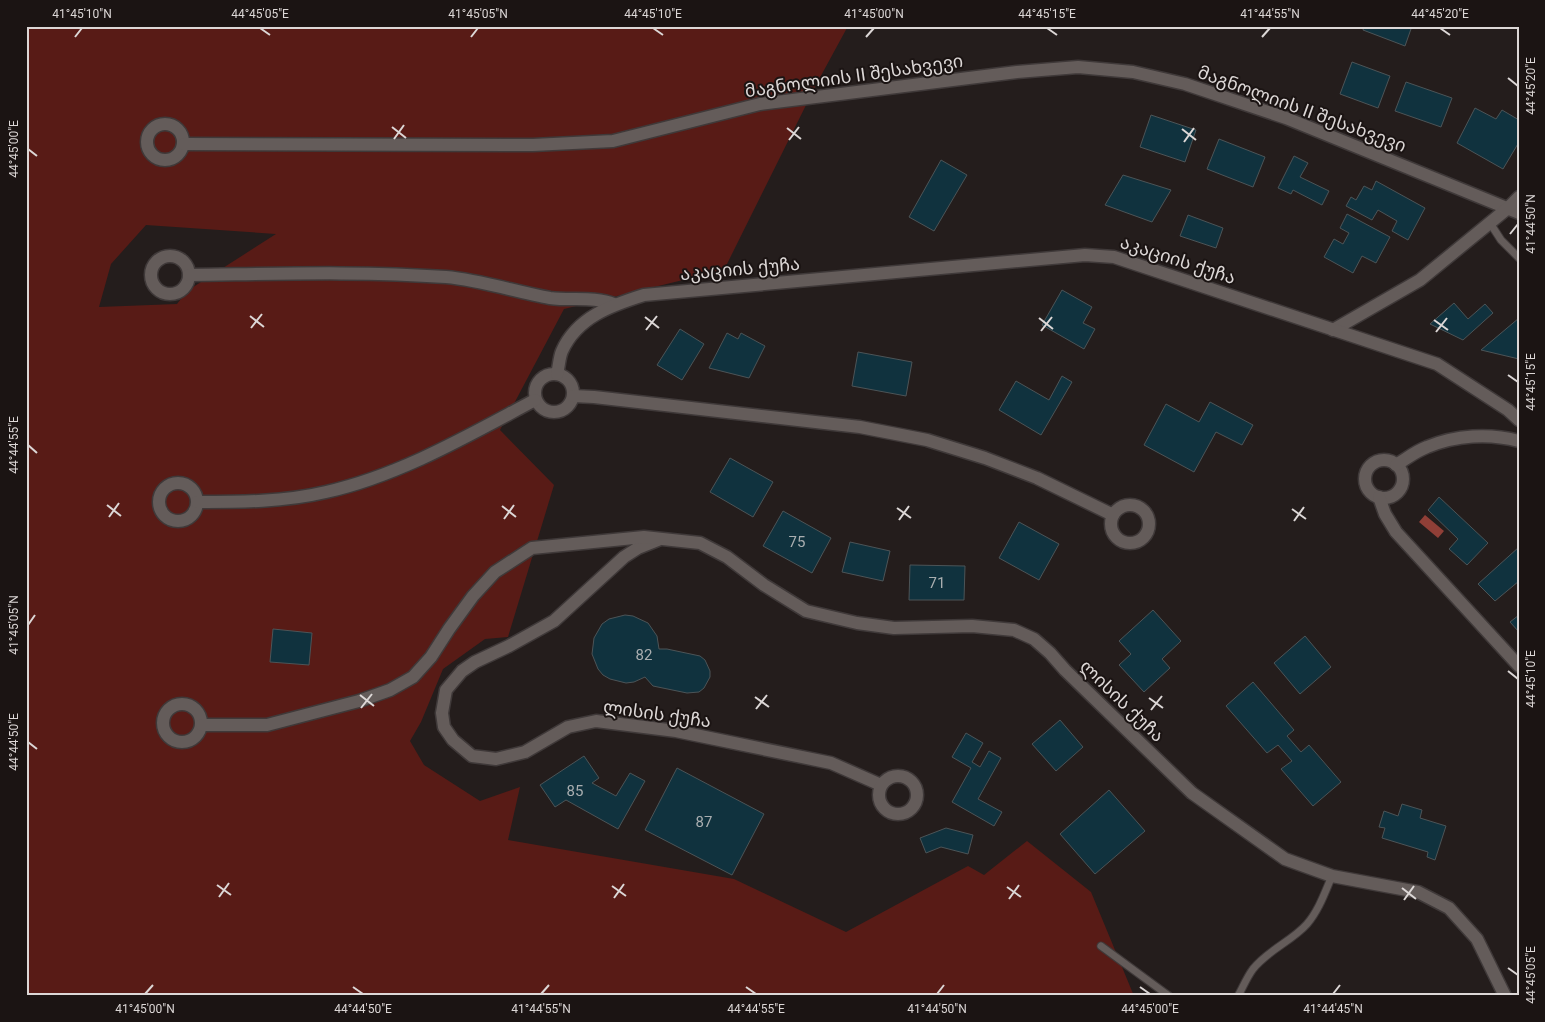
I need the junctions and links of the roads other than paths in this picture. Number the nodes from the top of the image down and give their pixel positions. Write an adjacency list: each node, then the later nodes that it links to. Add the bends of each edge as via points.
1 (184, 144): 3 (street, მაგნოლიის II შესახვევი, via 533,145 613,141 760,104 1078,67 1133,72 1185,84 1286,118)
2 (1519, 197): 3 (street)
3 (1513, 211): 4 (street)
4 (1490, 223): 5 (lane); 8 (street, via 1420,280)
5 (1519, 258)
6 (189, 275): 7 (street, via 448,277 552,298 602,300)
7 (614, 304): 8 (street, აკაციის ქუჩა, via 644,295 1099,255 1114,257); 9 (street, აკაციის ქუჩა, via 588,318 572,336 562,351)
8 (1333, 330): 12 (street, აკაციის ქუჩა, via 1436,364)
9 (557, 374): 10 (street, via 571,384); 11 (street, via 547,375 539,381 534,390)
10 (573, 396): 11 (street, via 566,408 552,413 545,411); 17 (street, via 860,427 927,440 1037,478)
11 (535, 400): 16 (street, via 445,448 373,478 326,492 266,501)
12 (1519, 420)
13 (1519, 441): 14 (street, via 1502,436 1464,437 1426,447)
14 (1396, 465): 15 (street, via 1403,478 1401,488 1389,498); 15 (street, via 1379,461 1366,473 1366,486)
15 (1379, 498): 19 (street, via 1384,514 1396,532)
16 (197, 502)
17 (1113, 515)
18 (659, 539): 20 (street, ლისის ქუჩა, via 586,541 532,548 495,572 473,596 431,657 413,677 390,690 267,725); 21 (street, ლისის ქუჩა, via 624,557 554,621 462,671 446,690 442,713 444,727 453,740 472,756 496,759 525,752 568,727 596,722 676,731 831,763); 22 (street, ლისის ქუჩა, via 700,543 727,557 806,611 894,628 972,626 1014,630 1034,639 1192,793 1285,859)
19 (1519, 666)
20 (202, 725)
21 (881, 785)
22 (1332, 876): 25 (lane, via 1307,924 1254,968); 26 (street, ლისის ქუჩა, via 1418,892 1449,908 1477,939)
23 (1101, 946): 24 (lane)
24 (1169, 996)
25 (1238, 996)
26 (1505, 996)

